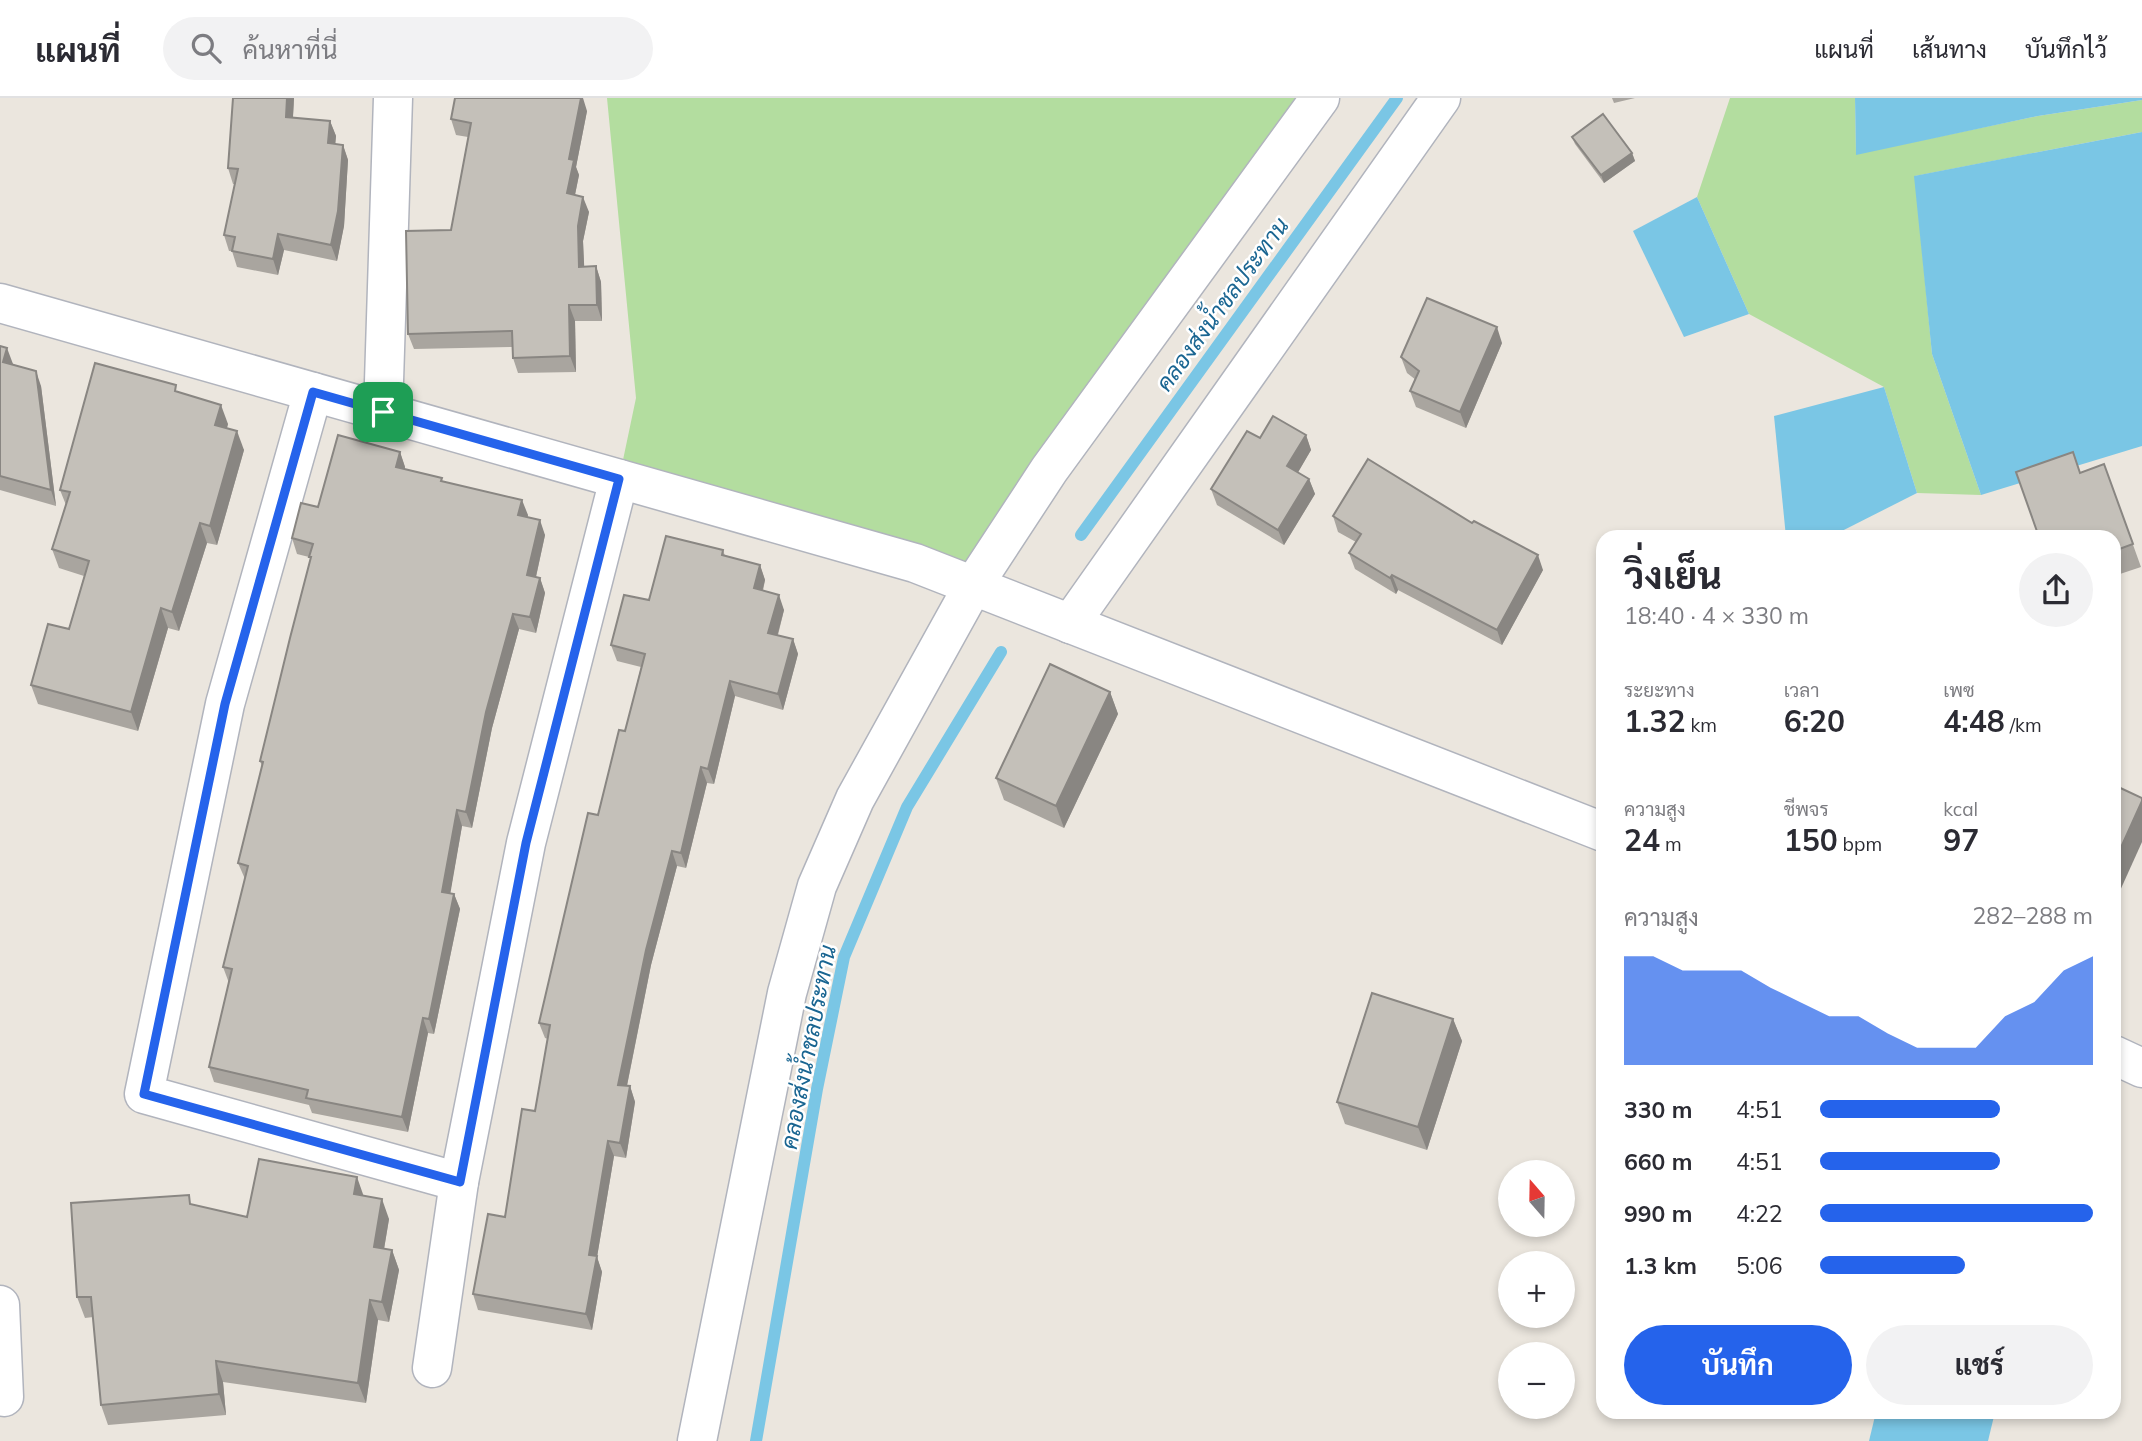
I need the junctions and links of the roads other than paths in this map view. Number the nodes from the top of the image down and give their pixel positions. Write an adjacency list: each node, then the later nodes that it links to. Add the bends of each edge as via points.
1 (393, 98): 6 (street)
2 (1320, 98): 8 (street, via 1049,470)
3 (1441, 98): 9 (street)
4 (0, 303): 5 (street)
5 (313, 392): 6 (street); 13 (street, via 225,704 144,1094)
6 (383, 412): 7 (street)
7 (619, 479): 8 (street, via 915,563); 13 (street, via 526,843)
8 (973, 586): 9 (street); 17 (street, via 855,799 817,886 786,993)
9 (1070, 624): 10 (street)
10 (1596, 829)
11 (2121, 1058): 12 (street)
12 (2142, 1068)
13 (460, 1182): 15 (street)
14 (0, 1305): 16 (street)
15 (432, 1368)
16 (4, 1397)
17 (697, 1441)

